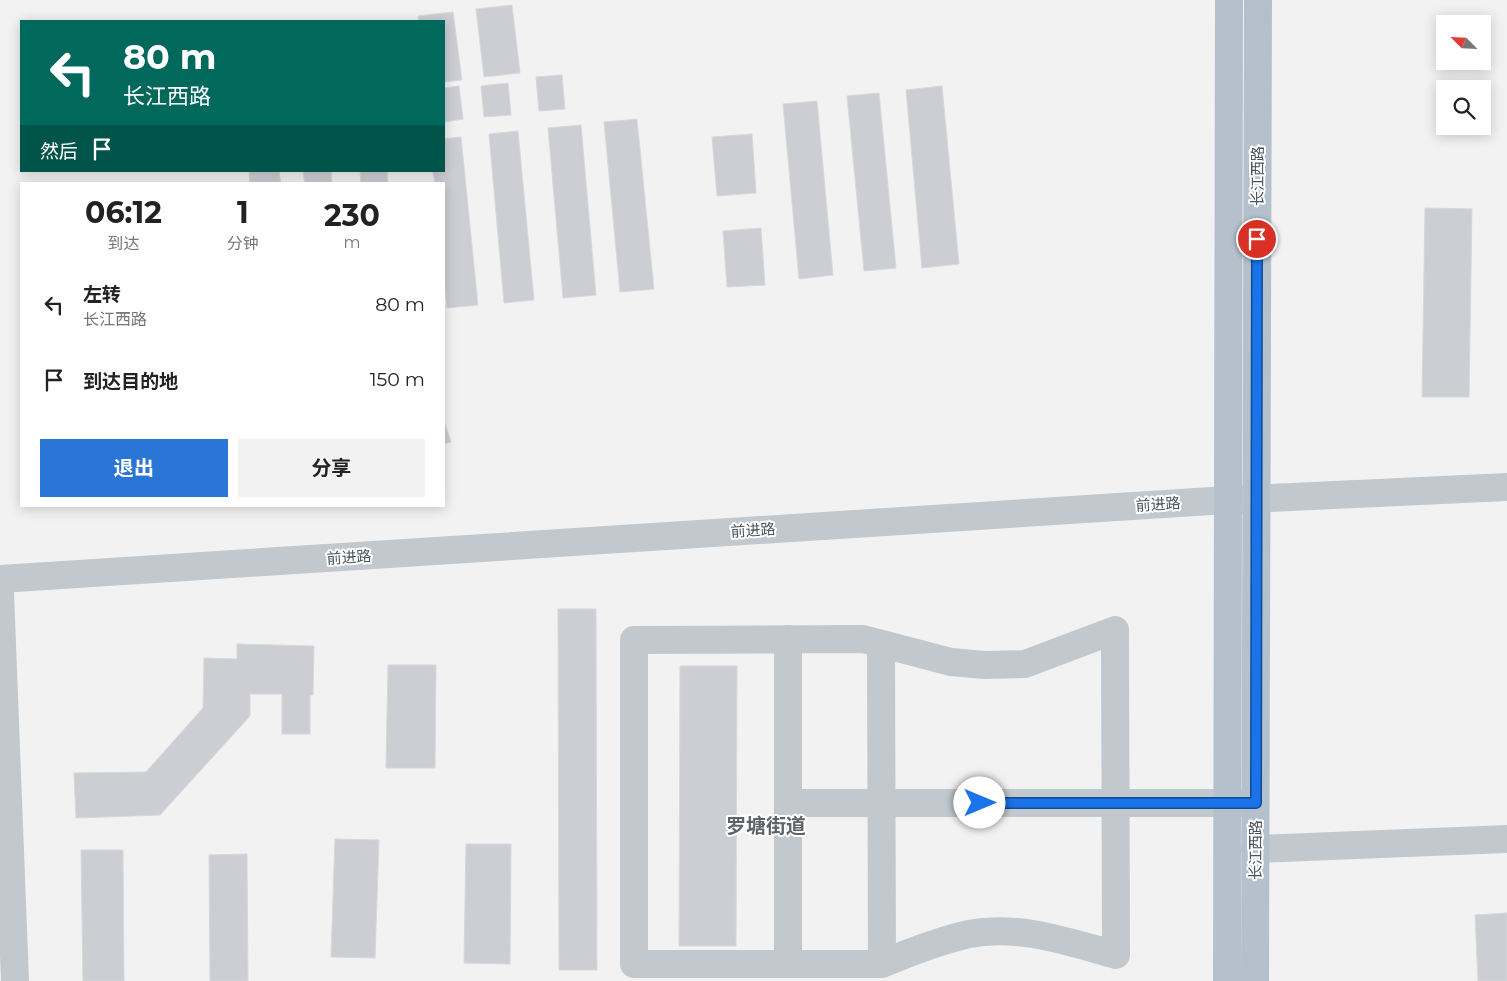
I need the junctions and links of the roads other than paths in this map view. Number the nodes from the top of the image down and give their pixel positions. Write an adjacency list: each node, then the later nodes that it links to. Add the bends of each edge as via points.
1 (1229, 0): 5 (main road, 长江西路)
2 (1258, 0): 4 (main road, 长江西路)
3 (1507, 487): 4 (street, 前进路)
4 (1256, 498): 5 (street, 前进路); 12 (main road, 长江西路)
5 (1227, 500): 6 (street, 前进路); 18 (main road, 长江西路)
6 (0, 579)
7 (0, 592): 17 (street)
8 (788, 639): 9 (street, via 863,639); 10 (street); 15 (street, via 634,640 634,964)
9 (881, 645): 11 (street); 16 (street, via 951,662 1025,664 1115,630 1116,955 1052,937 1007,932 970,934)
10 (788, 803): 11 (street); 15 (street)
11 (881, 803): 12 (street); 16 (street)
12 (1256, 803): 14 (main road, 长江西路)
13 (1507, 839): 14 (street)
14 (1255, 849): 19 (main road, 长江西路)
15 (788, 964): 16 (street)
16 (882, 964)
17 (15, 981)
18 (1227, 981)
19 (1255, 981)

